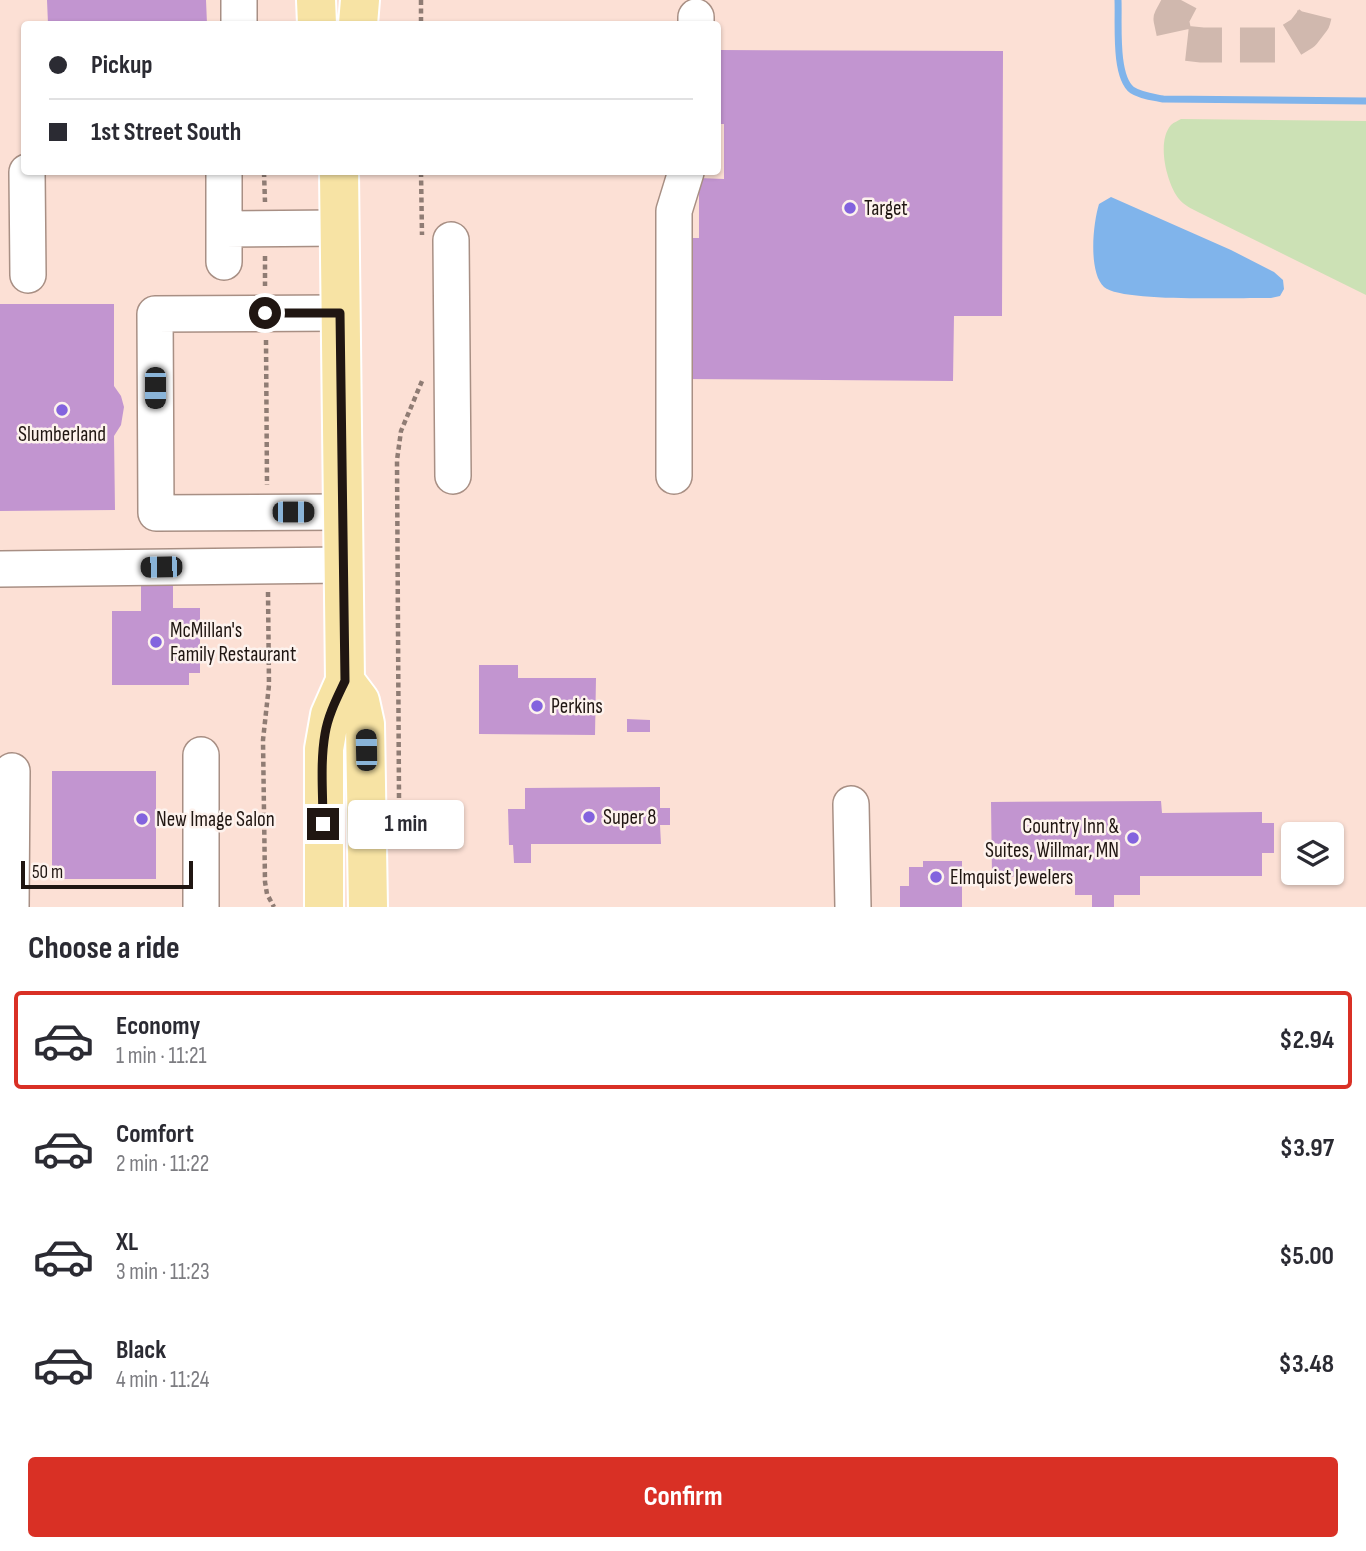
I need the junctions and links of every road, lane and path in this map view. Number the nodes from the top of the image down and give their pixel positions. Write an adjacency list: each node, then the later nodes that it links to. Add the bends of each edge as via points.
1 (239, 0): 5 (lane)
2 (316, 0): 6 (main road)
3 (360, 0): 7 (main road)
4 (421, 0): 8 (path)
5 (239, 21)
6 (317, 21)
7 (358, 21)
8 (421, 21)
9 (27, 175): 16 (lane)
10 (224, 175): 14 (lane, via 224,245)
11 (340, 175): 14 (main road)
12 (422, 175): 15 (path)
13 (685, 175): 20 (lane, via 674,211)
14 (339, 228): 17 (main road)
15 (436, 240): 19 (lane)
16 (27, 275)
17 (340, 313): 21 (main road); 21 (lane, via 155,314 156,513)
18 (422, 374): 28 (path, via 401,432 397,460)
19 (453, 475)
20 (674, 476)
21 (343, 512): 22 (main road)
22 (343, 565): 23 (lane); 24 (main road)
23 (0, 569)
24 (345, 681): 31 (main road, via 324,741); 32 (main road, via 360,701 365,724)
25 (201, 755): 30 (lane)
26 (12, 771): 29 (lane)
27 (851, 804): 33 (lane)
28 (399, 811)
29 (11, 907)
30 (201, 907)
31 (324, 907)
32 (368, 907)
33 (853, 907)

